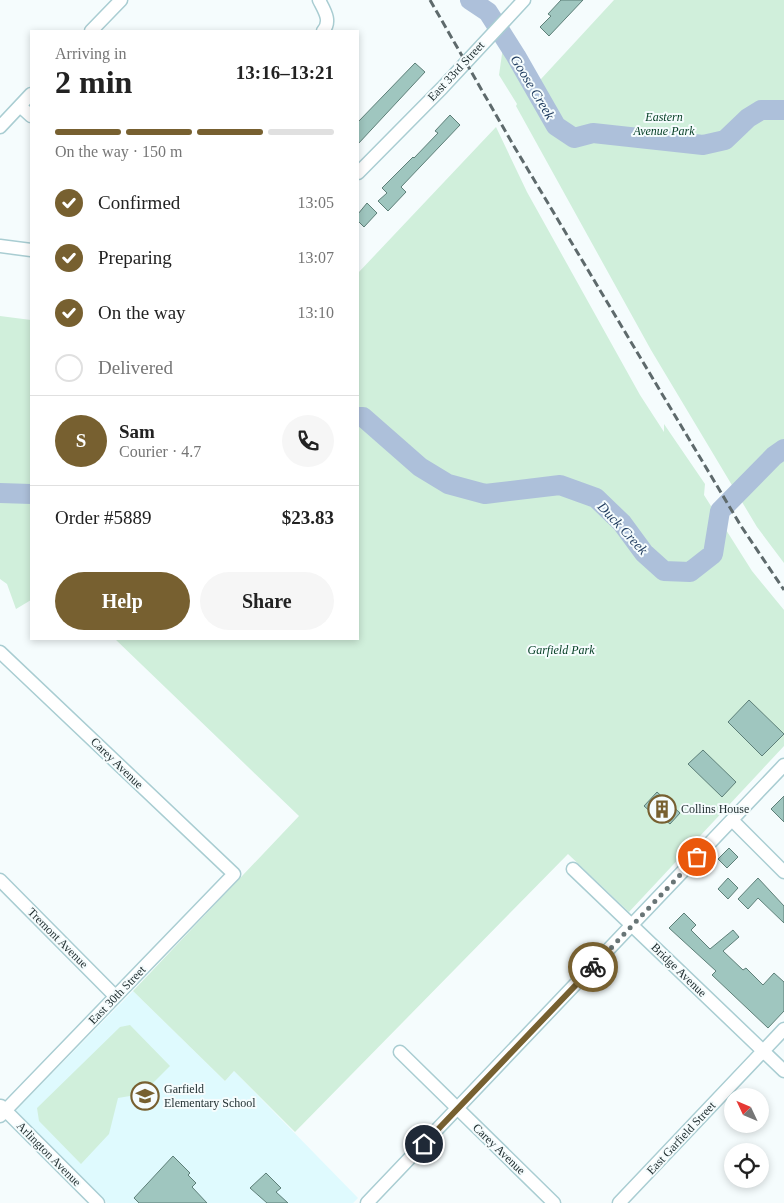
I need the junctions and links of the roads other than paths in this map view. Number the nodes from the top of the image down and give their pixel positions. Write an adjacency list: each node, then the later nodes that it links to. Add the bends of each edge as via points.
1 (121, 0): 4 (street)
2 (319, 0): 5 (street, via 328,22)
3 (522, 2): 10 (street, East 33rd Street)
4 (92, 30)
5 (324, 30)
6 (30, 95): 7 (street)
7 (20, 106): 8 (street); 9 (street)
8 (30, 115)
9 (0, 127)
10 (359, 172)
11 (0, 246): 12 (street)
12 (30, 250)
13 (0, 652): 18 (street, Carey Avenue)
14 (784, 765): 15 (street)
15 (732, 820): 17 (street); 20 (street)
16 (573, 869): 20 (street, Bridge Avenue)
17 (784, 872)
18 (234, 874): 21 (street, East 30th Street)
19 (0, 880): 21 (street, Tremont Avenue)
20 (632, 925): 23 (street, Bridge Avenue); 26 (street)
21 (115, 996): 27 (street, East 30th Street)
22 (784, 1029): 23 (street, East Garfield Street)
23 (763, 1051): 25 (street, Bridge Avenue); 31 (street, East Garfield Street)
24 (400, 1052): 26 (street, Carey Avenue)
25 (784, 1071)
26 (458, 1109): 29 (street); 30 (street, Carey Avenue)
27 (2, 1111): 28 (street, Arlington Avenue)
28 (98, 1203)
29 (367, 1203)
30 (554, 1203)
31 (619, 1203)

